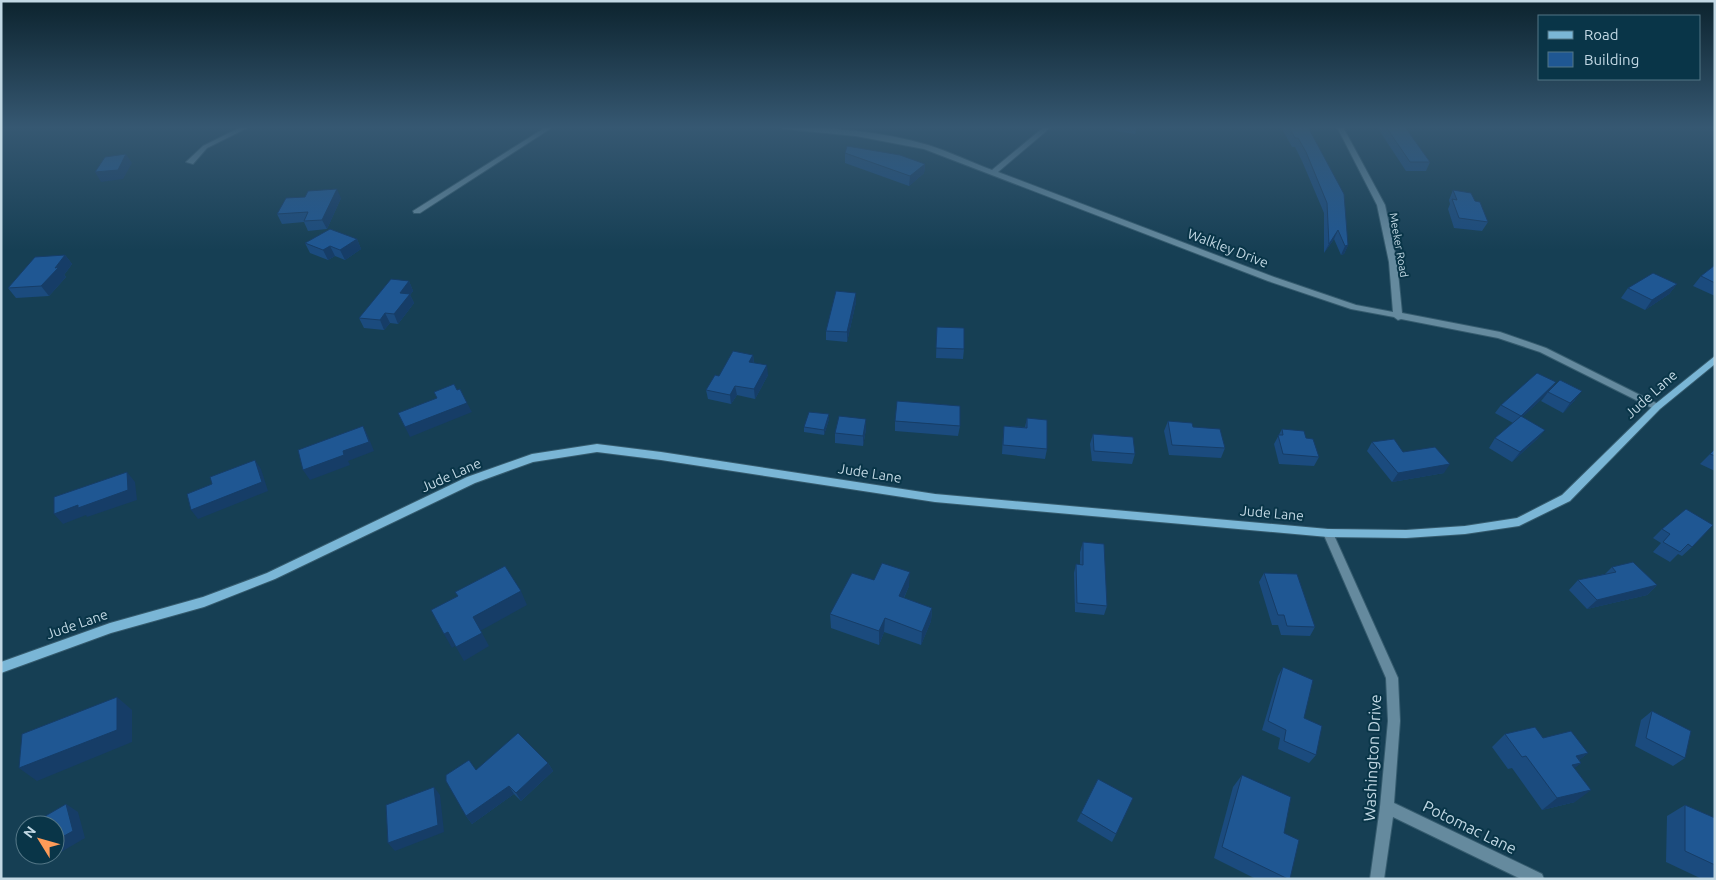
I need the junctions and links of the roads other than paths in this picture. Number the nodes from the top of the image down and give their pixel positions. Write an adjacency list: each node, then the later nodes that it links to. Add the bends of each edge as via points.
1 (485, 168): 6 (street)
2 (983, 168): 5 (street, Walkley Drive)
3 (999, 168): 5 (street)
4 (1362, 168): 7 (street, Meeker Road, via 1381,204 1393,262)
5 (994, 172): 7 (street, Walkley Drive, via 1271,279 1354,307)
6 (417, 211)
7 (1398, 317): 9 (street, Walkley Drive, via 1500,335 1543,350)
8 (1715, 359): 9 (street, Jude Lane)
9 (1657, 407): 10 (street, Jude Lane, via 1566,498 1518,522 1406,534)
10 (1328, 533): 11 (street, Jude Lane, via 935,498 597,448 532,458 480,477 271,576 204,602 110,628); 12 (street, Washington Drive, via 1392,678 1394,721)
11 (1, 668)
12 (1387, 807): 13 (street, Washington Drive); 14 (street, Potomac Lane)
13 (1376, 879)
14 (1537, 879)

